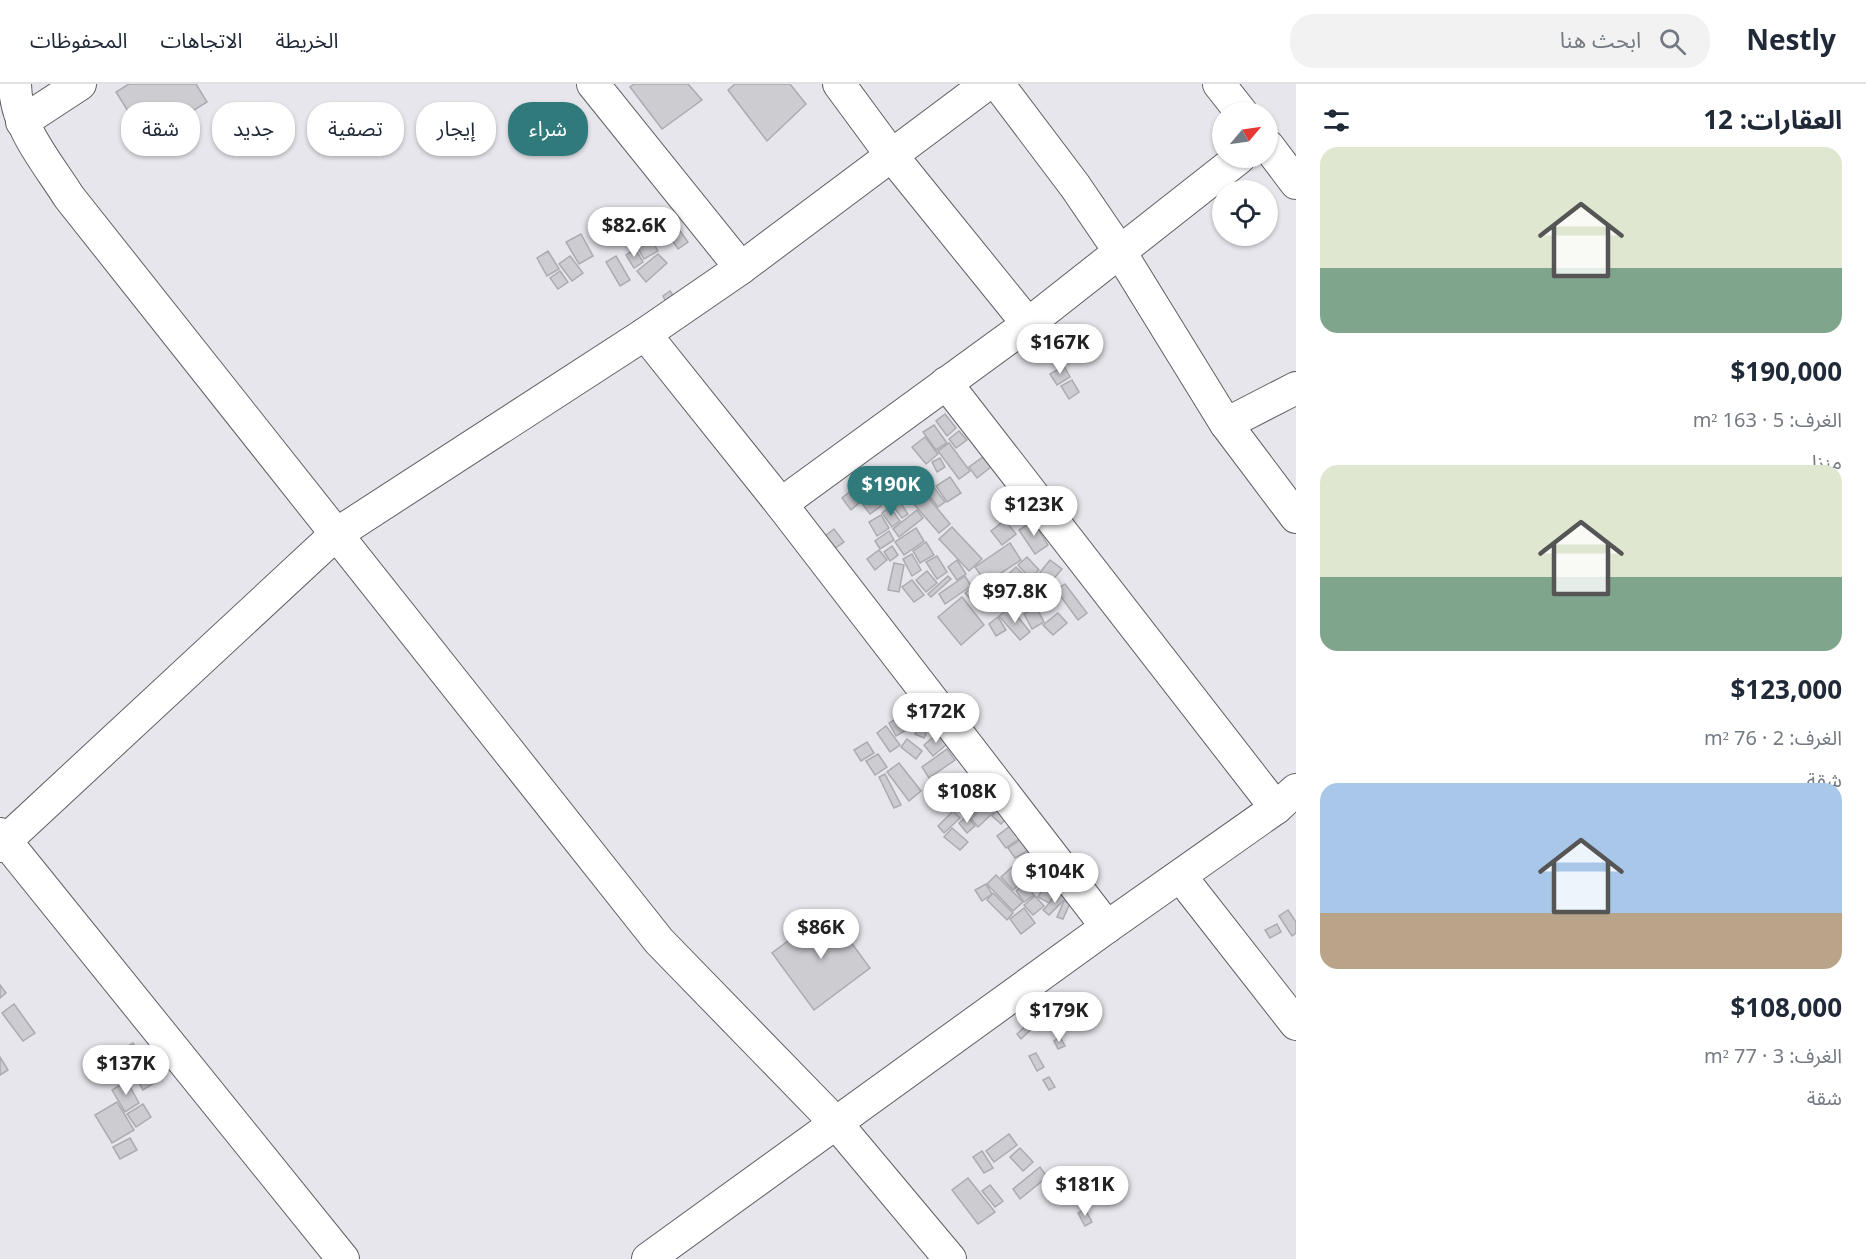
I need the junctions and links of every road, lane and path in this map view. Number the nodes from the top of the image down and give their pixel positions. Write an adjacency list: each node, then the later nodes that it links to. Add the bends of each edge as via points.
1 (15, 84): 9 (street)
2 (80, 84): 9 (street)
3 (593, 84): 15 (street)
4 (839, 84): 10 (street)
5 (987, 84): 10 (street)
6 (998, 84): 14 (street)
7 (1219, 84): 8 (street)
8 (1233, 102)
9 (22, 122): 23 (street, via 69,197)
10 (892, 156): 15 (street); 16 (street)
11 (1278, 159): 13 (street)
12 (1226, 168): 14 (street)
13 (1296, 183)
14 (1120, 252): 16 (street); 20 (street)
15 (741, 268): 17 (street)
16 (1028, 324): 18 (street)
17 (645, 334): 21 (street); 23 (street)
18 (946, 383): 21 (street); 24 (street)
19 (1296, 388): 20 (street)
20 (1226, 424): 22 (street)
21 (781, 504): 27 (street)
22 (1296, 517)
23 (335, 535): 25 (street); 29 (street, via 659,941)
24 (1286, 799): 26 (street)
25 (2, 840): 30 (street)
26 (1181, 877): 27 (street); 28 (street)
27 (1107, 927): 29 (street)
28 (1296, 1024)
29 (836, 1123): 31 (street); 32 (street)
30 (337, 1257)
31 (648, 1259)
32 (950, 1259)

